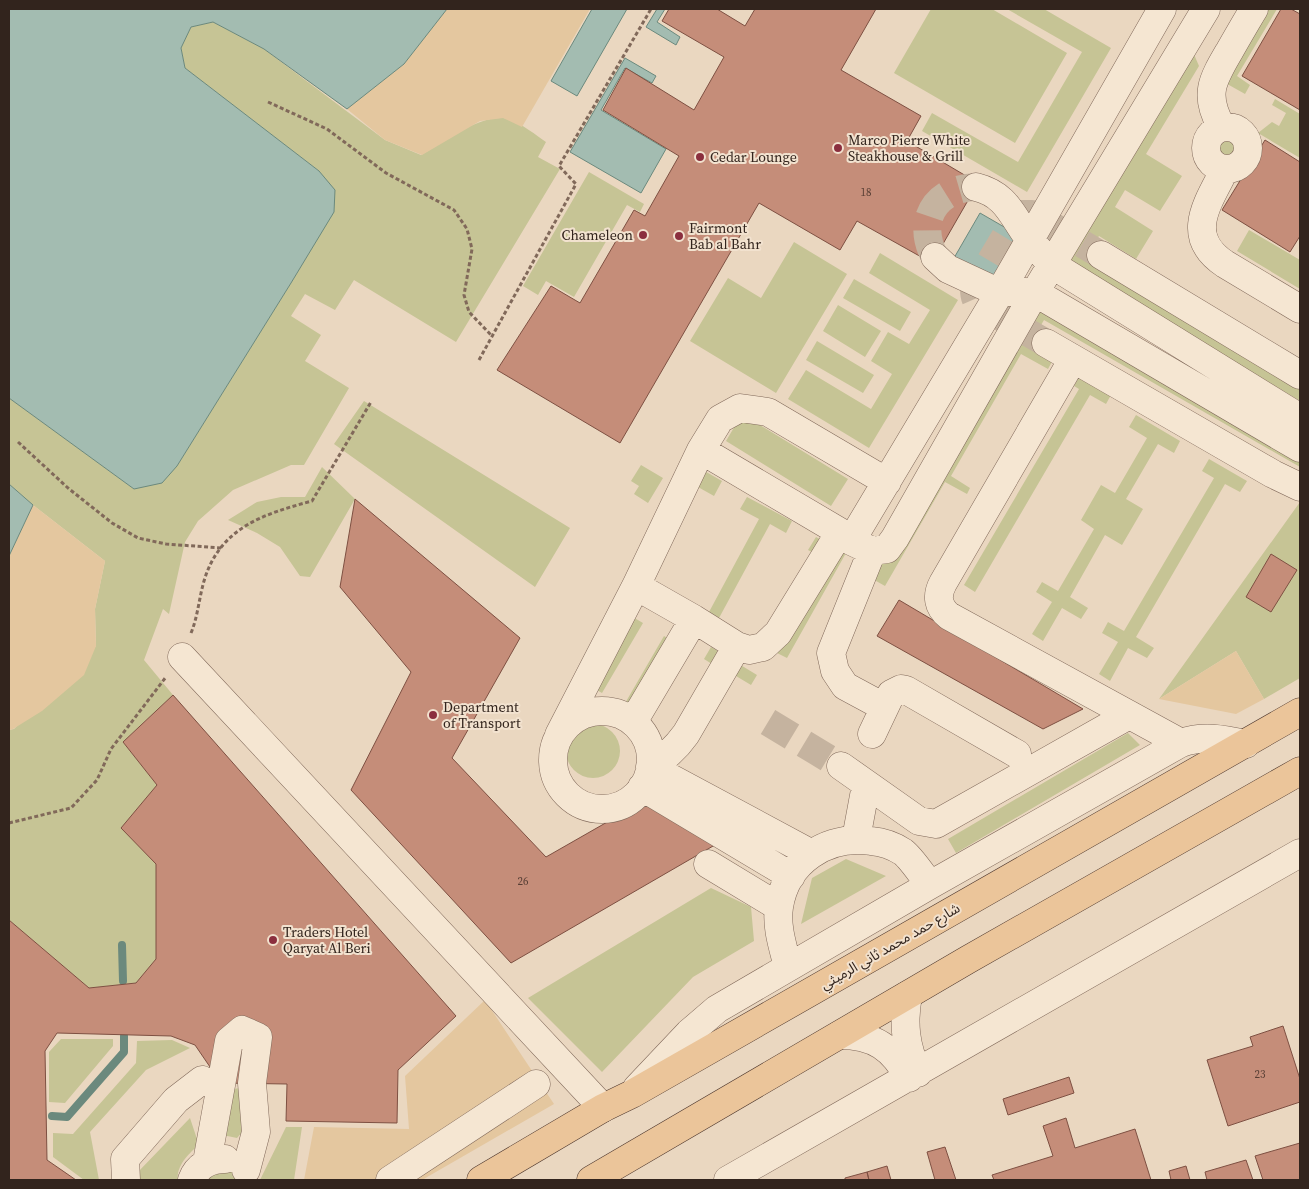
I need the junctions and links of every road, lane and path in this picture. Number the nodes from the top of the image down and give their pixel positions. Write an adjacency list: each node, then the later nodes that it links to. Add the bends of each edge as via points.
1 (651, 9): 14 (path, via 559,166 576,184)
2 (1162, 9): 7 (lane)
3 (1206, 9): 10 (lane)
4 (1254, 9): 13 (lane, via 1214,76 1212,89 1215,115 1222,126 1241,131 1249,149 1244,162 1225,169 1203,214 1201,226 1207,248 1215,258)
5 (268, 102): 14 (path, via 327,128 386,173 454,210 468,230 472,250 464,295 469,312)
6 (976, 187): 7 (lane, via 998,196)
7 (1030, 240): 10 (lane); 11 (lane)
8 (1101, 256): 18 (lane)
9 (935, 257): 11 (lane, via 948,269)
10 (1051, 264): 12 (lane); 20 (lane)
11 (1000, 292): 12 (lane); 24 (lane)
12 (1034, 294): 22 (lane); 26 (lane, via 895,538)
13 (1300, 309)
14 (492, 336): 17 (path)
15 (1046, 343): 16 (lane)
16 (1073, 359): 25 (lane); 34 (lane, via 940,589 939,601 949,616)
17 (479, 360)
18 (1300, 375)
19 (371, 402): 27 (path, via 312,501 269,513 242,526)
20 (1300, 418)
21 (18, 442): 27 (path, via 68,488 112,523 138,538 166,544)
22 (1300, 448)
23 (701, 450): 24 (lane, via 720,418 740,408 768,412); 26 (lane); 28 (lane)
24 (887, 482): 26 (lane)
25 (1300, 487)
26 (862, 543): 30 (lane, via 763,648 749,650); 32 (lane, via 831,653 835,671 845,686)
27 (221, 548): 31 (path, via 204,582 197,620)
28 (636, 586): 29 (lane); 37 (lane)
29 (694, 619): 30 (lane); 35 (lane)
30 (736, 646): 43 (lane, via 686,734)
31 (182, 656): 45 (path, via 111,749 96,780 71,808); 60 (lane)
32 (884, 707): 36 (lane); 40 (lane, via 895,690 906,690)
33 (1300, 712): 39 (main road, شارع حمد محمد ثاني الرميثي)
34 (1129, 715): 38 (lane); 44 (lane, via 936,824 919,821)
35 (633, 722): 37 (lane, via 618,714 601,711 584,714); 43 (lane, via 641,731 651,754)
36 (872, 734)
37 (559, 735): 43 (lane, via 554,749 556,777 563,790 586,806 600,809 628,802 639,792)
38 (1181, 743): 39 (lane, via 1217,738); 51 (lane)
39 (1246, 744): 59 (main road, شارع حمد محمد ثاني الرميثي)
40 (1017, 754)
41 (841, 766): 44 (lane)
42 (1300, 771): 54 (main road)
43 (646, 777): 48 (lane); 50 (lane)
44 (866, 785): 46 (lane)
45 (9, 823)
46 (856, 839): 48 (lane, via 833,843); 51 (lane, via 881,842 903,853)
47 (1300, 853): 56 (lane)
48 (812, 854): 50 (lane)
49 (708, 864): 52 (lane)
50 (791, 876): 52 (lane)
51 (930, 885): 53 (lane)
52 (779, 907): 53 (lane, via 778,928)
53 (788, 967): 59 (lane, via 697,1025)
54 (908, 995): 55 (main road); 56 (lane, via 906,1042)
55 (840, 1035): 56 (lane, via 868,1038 881,1044); 66 (main road)
56 (914, 1075): 67 (lane)
57 (202, 1080): 63 (lane, via 176,1100 125,1159)
58 (536, 1084): 64 (lane)
59 (632, 1094): 60 (main road, شارع حمد محمد ثاني الرميثي)
60 (603, 1108): 65 (main road, شارع حمد محمد ثاني الرميثي)
61 (200, 1171): 62 (lane, via 217,1159 237,1163); 62 (lane, via 229,1041 242,1030 258,1037 252,1083 256,1132)
62 (249, 1175)
63 (126, 1180)
64 (390, 1180)
65 (481, 1180)
66 (591, 1180)
67 (728, 1180)

